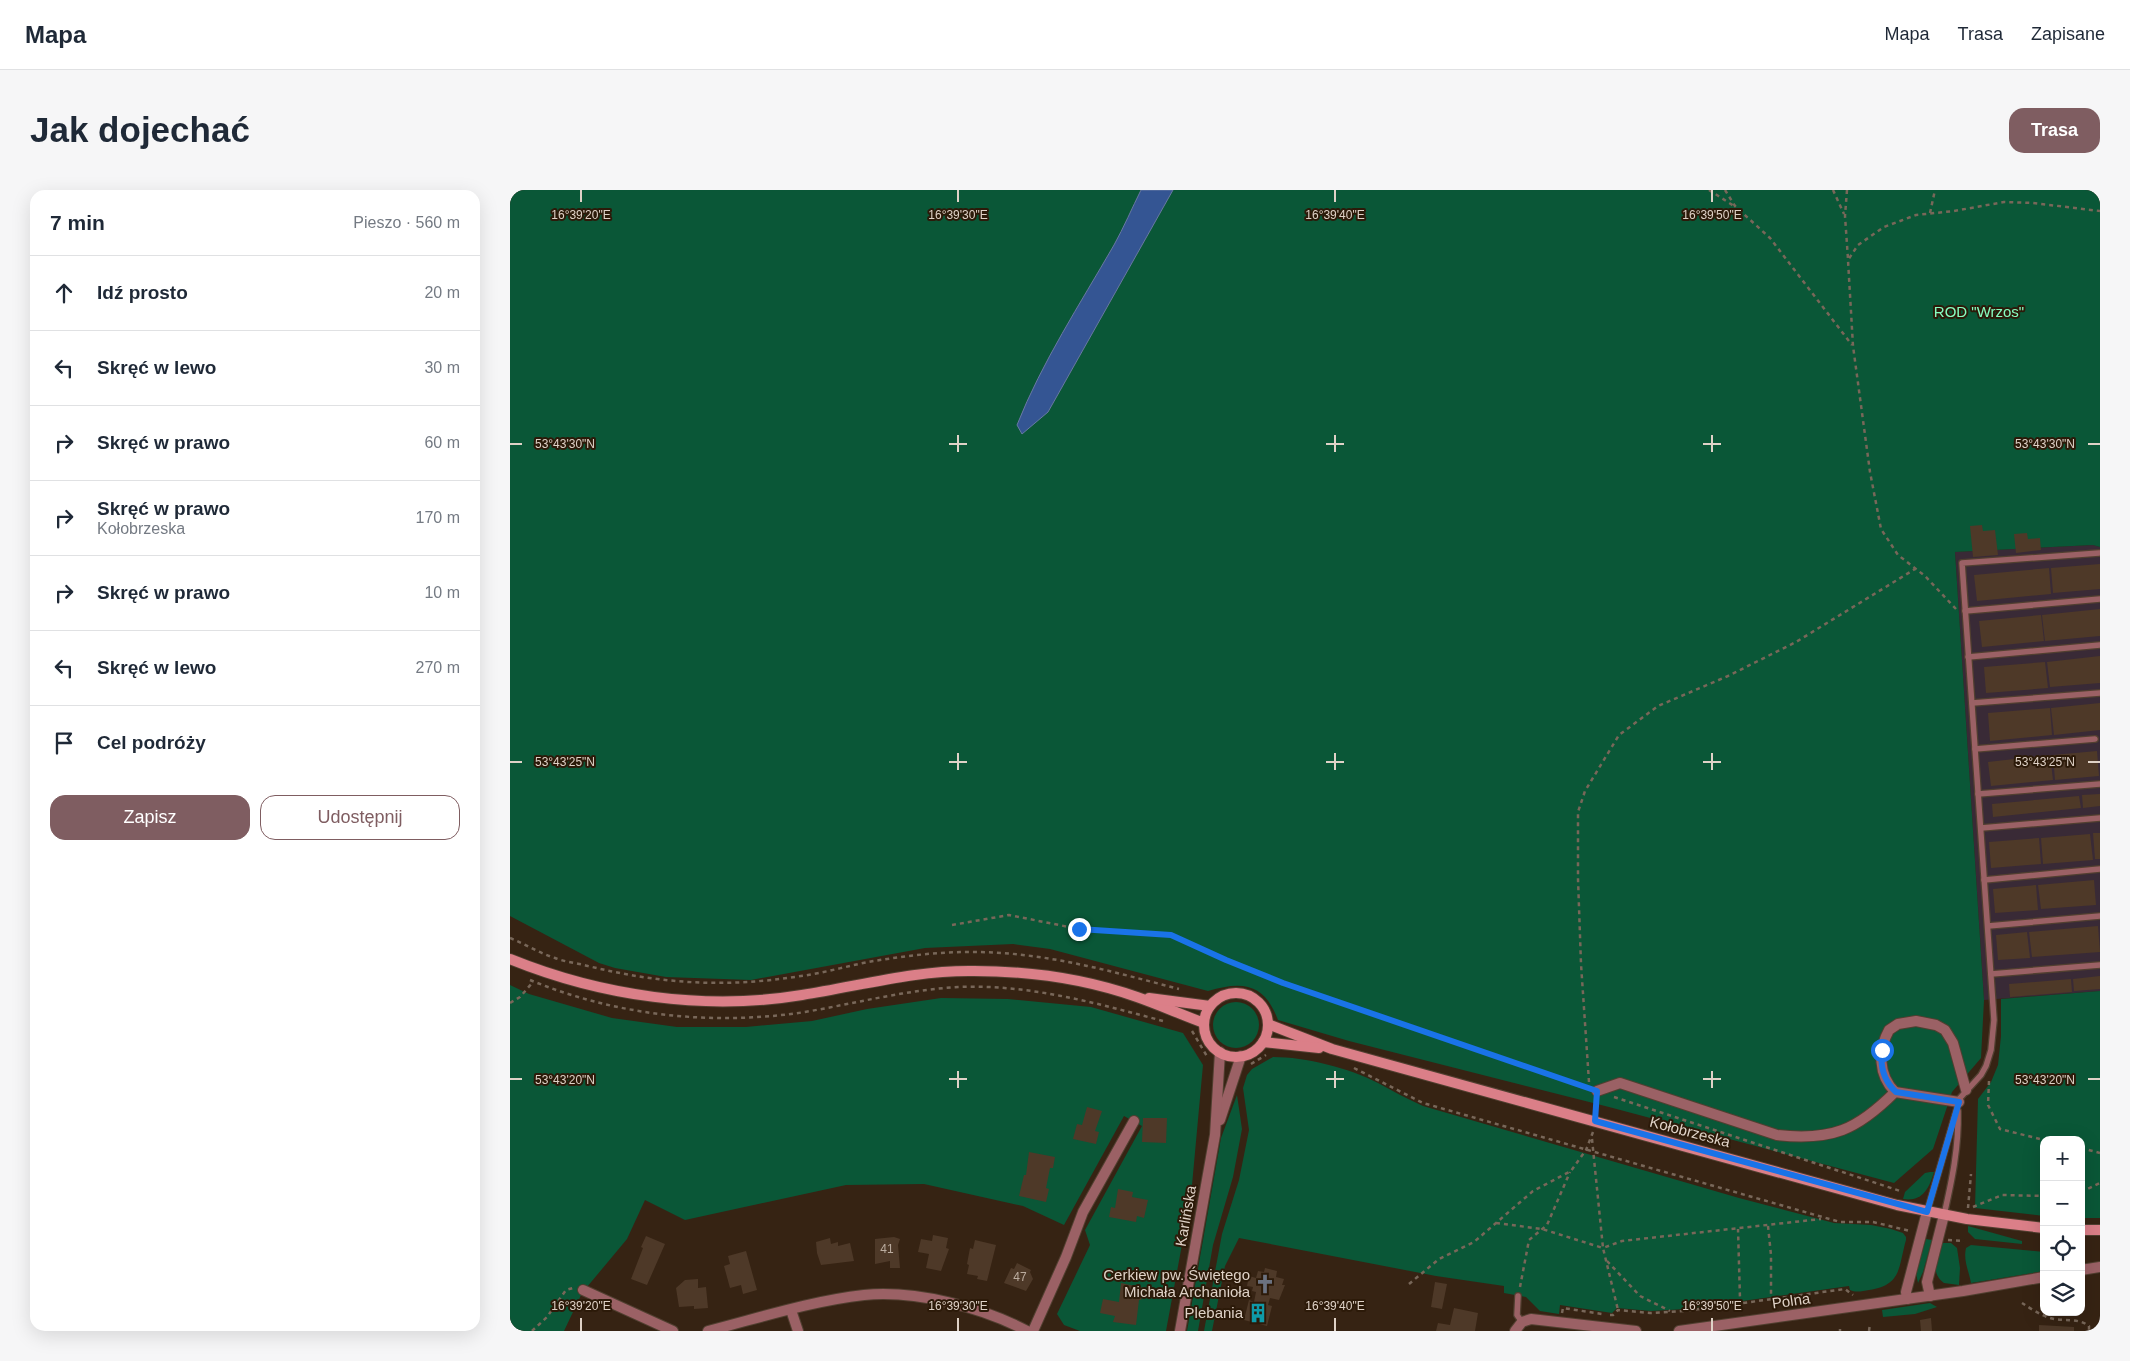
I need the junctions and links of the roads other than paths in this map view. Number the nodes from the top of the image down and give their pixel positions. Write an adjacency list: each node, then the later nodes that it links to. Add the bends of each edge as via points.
1 (2099, 554): 3 (lane, via 1962,563)
2 (2100, 599): 3 (lane)
3 (1965, 611): 5 (lane)
4 (2100, 645): 5 (lane)
5 (1968, 657): 7 (lane)
6 (2100, 693): 7 (lane)
7 (1972, 703): 9 (lane)
8 (2095, 739): 9 (lane)
9 (1975, 749): 11 (lane)
10 (2100, 784): 11 (lane)
11 (1978, 794): 13 (lane)
12 (2100, 818): 13 (lane)
13 (1981, 828): 15 (lane)
14 (2100, 869): 15 (lane)
15 (1984, 880): 17 (lane)
16 (2100, 916): 17 (lane)
17 (1988, 926): 20 (lane)
18 (510, 959): 21 (main road, via 579,983 648,996 694,1000 781,998 902,975 973,970 1064,979)
19 (2100, 965): 20 (lane)
20 (1991, 974): 29 (lane, via 1994,1020 1991,1050 1981,1075)
21 (1136, 997): 22 (main road); 23 (main road)
22 (1210, 1006): 23 (main road); 24 (main road, via 1224,995 1242,993 1258,1000 1264,1007)
23 (1204, 1023): 27 (main road, via 1207,1037)
24 (1268, 1024): 25 (main road); 26 (main road, Kołobrzeska)
25 (1263, 1042): 26 (main road, Kołobrzeska); 28 (main road, via 1254,1051)
26 (1332, 1049): 35 (main road, Kołobrzeska)
27 (1220, 1052): 28 (main road); 34 (street, Karlińska)
28 (1241, 1056): 34 (street, Karlińska)
29 (1966, 1090): 31 (street, via 1953,1043 1945,1030 1925,1022 1908,1021 1890,1030 1882,1050 1884,1076); 32 (lane)
30 (1597, 1091): 31 (street, via 1620,1083 1777,1135 1800,1138 1838,1133 1860,1123)
31 (1896, 1092): 32 (street)
32 (1958, 1104): 35 (lane); 36 (lane, via 1958,1140)
33 (1134, 1121): 54 (street, via 1083,1212)
34 (1215, 1135): 55 (street, Karlińska)
35 (1927, 1212): 36 (main road, Kołobrzeska); 46 (street, via 1906,1292)
36 (1944, 1215): 37 (main road, Kołobrzeska); 45 (street, via 1927,1282)
37 (2040, 1228)
38 (2085, 1230): 39 (main road)
39 (2100, 1230)
40 (2100, 1267): 41 (street)
41 (2085, 1269)
42 (2040, 1278): 45 (street, Polna)
43 (583, 1290): 50 (street)
44 (1518, 1296): 48 (lane, via 1516,1315)
45 (1930, 1296): 46 (street, Polna)
46 (1907, 1300): 49 (street, Polna)
47 (791, 1310): 51 (street); 52 (street); 53 (street, via 859,1296 896,1295 973,1310)
48 (1522, 1322): 56 (street); 57 (street, via 1536,1319)
49 (1711, 1329): 58 (street, Polna)
50 (673, 1331)
51 (708, 1331)
52 (798, 1331)
53 (1026, 1331)
54 (1032, 1331)
55 (1180, 1331)
56 (1516, 1331)
57 (1636, 1331)
58 (1679, 1331)

